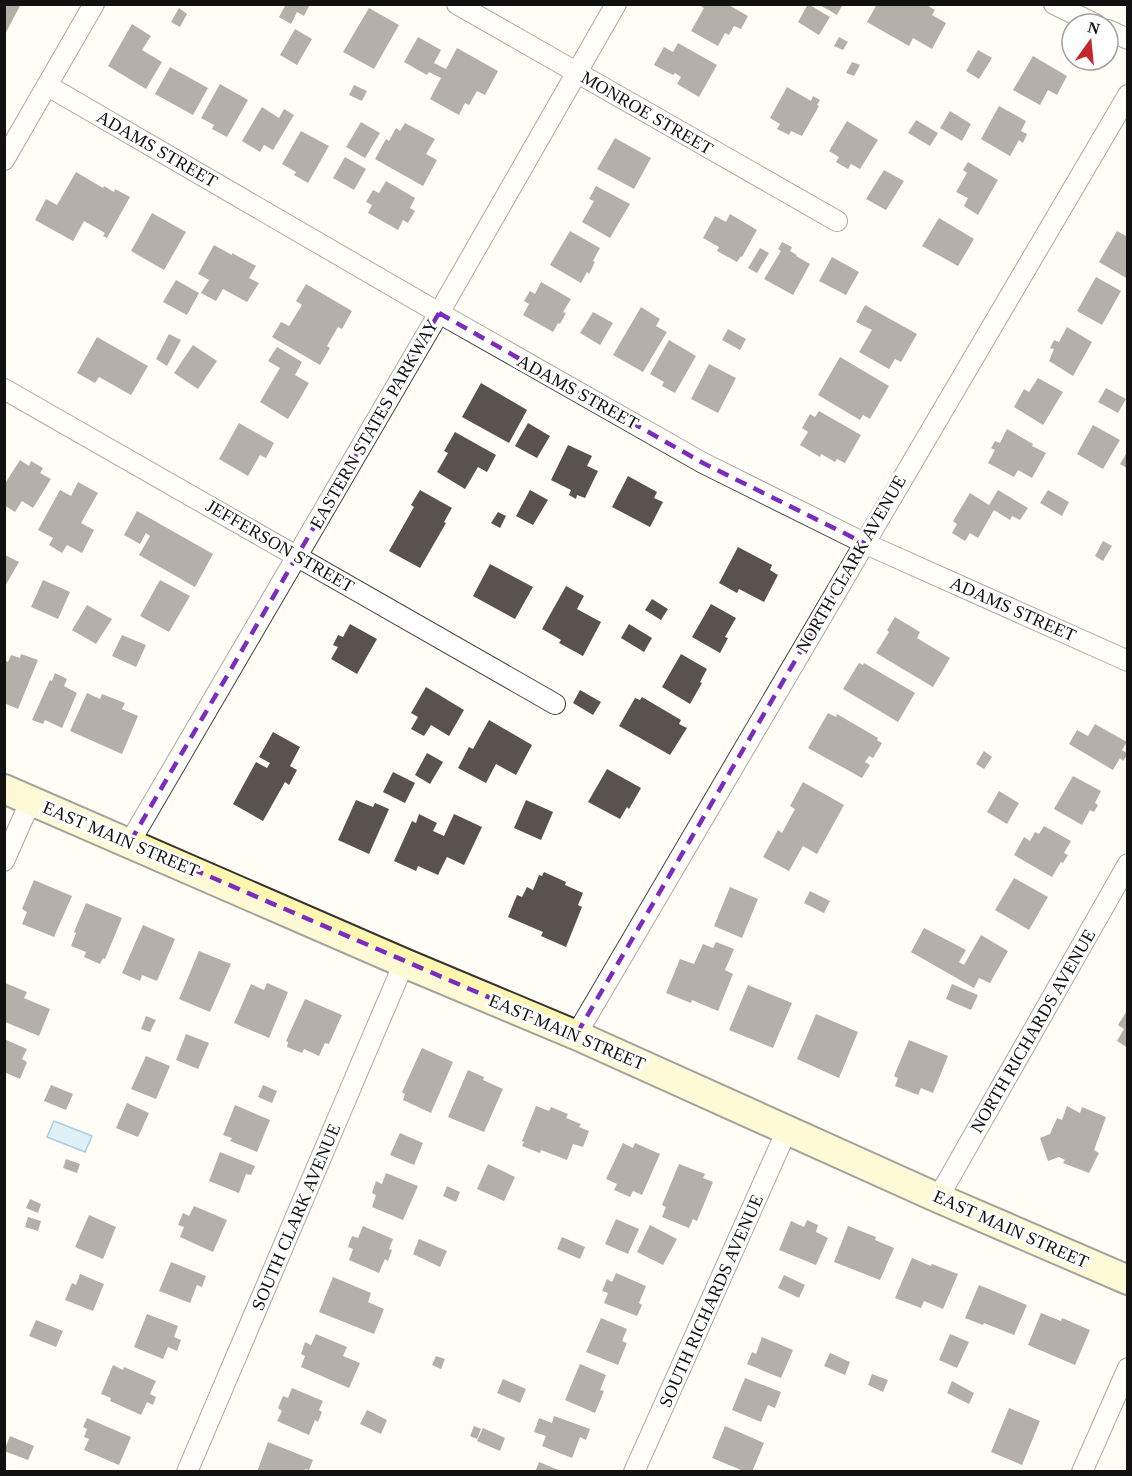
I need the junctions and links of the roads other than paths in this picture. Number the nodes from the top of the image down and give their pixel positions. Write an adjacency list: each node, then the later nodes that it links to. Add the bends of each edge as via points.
1 (94, 4): 7 (street)
2 (457, 4): 6 (street, MONROE STREET)
3 (616, 4): 6 (street, EASTERN STATES PARKWAY)
4 (1054, 4): 5 (street)
5 (1070, 12)
6 (577, 73): 10 (street, MONROE STREET); 11 (street, EASTERN STATES PARKWAY)
7 (48, 86): 9 (street); 11 (street, ADAMS STREET)
8 (1128, 95): 13 (street, NORTH CLARK AVENUE)
9 (4, 160)
10 (837, 221)
11 (439, 314): 13 (street, ADAMS STREET, via 703,463); 14 (street, EASTERN STATES PARKWAY)
12 (4, 389): 14 (street, JEFFERSON STREET)
13 (864, 543): 15 (street, ADAMS STREET); 23 (street, NORTH CLARK AVENUE)
14 (297, 556): 16 (street, JEFFERSON STREET); 19 (street, EASTERN STATES PARKWAY)
15 (1128, 661)
16 (555, 704)
17 (4, 789): 18 (street, EAST MAIN STREET)
18 (31, 800): 19 (street, EAST MAIN STREET); 20 (street)
19 (130, 843): 22 (street, EAST MAIN STREET)
20 (4, 861)
21 (1128, 864): 25 (street, NORTH RICHARDS AVENUE)
22 (404, 963): 23 (street, EAST MAIN STREET); 28 (street, SOUTH CLARK AVENUE)
23 (576, 1035): 24 (street, EAST MAIN STREET)
24 (787, 1130): 25 (street, EAST MAIN STREET); 29 (street, SOUTH RICHARDS AVENUE)
25 (938, 1198): 26 (street, EAST MAIN STREET)
26 (1128, 1280)
27 (1128, 1368): 30 (street)
28 (187, 1472)
29 (634, 1472)
30 (1082, 1472)

